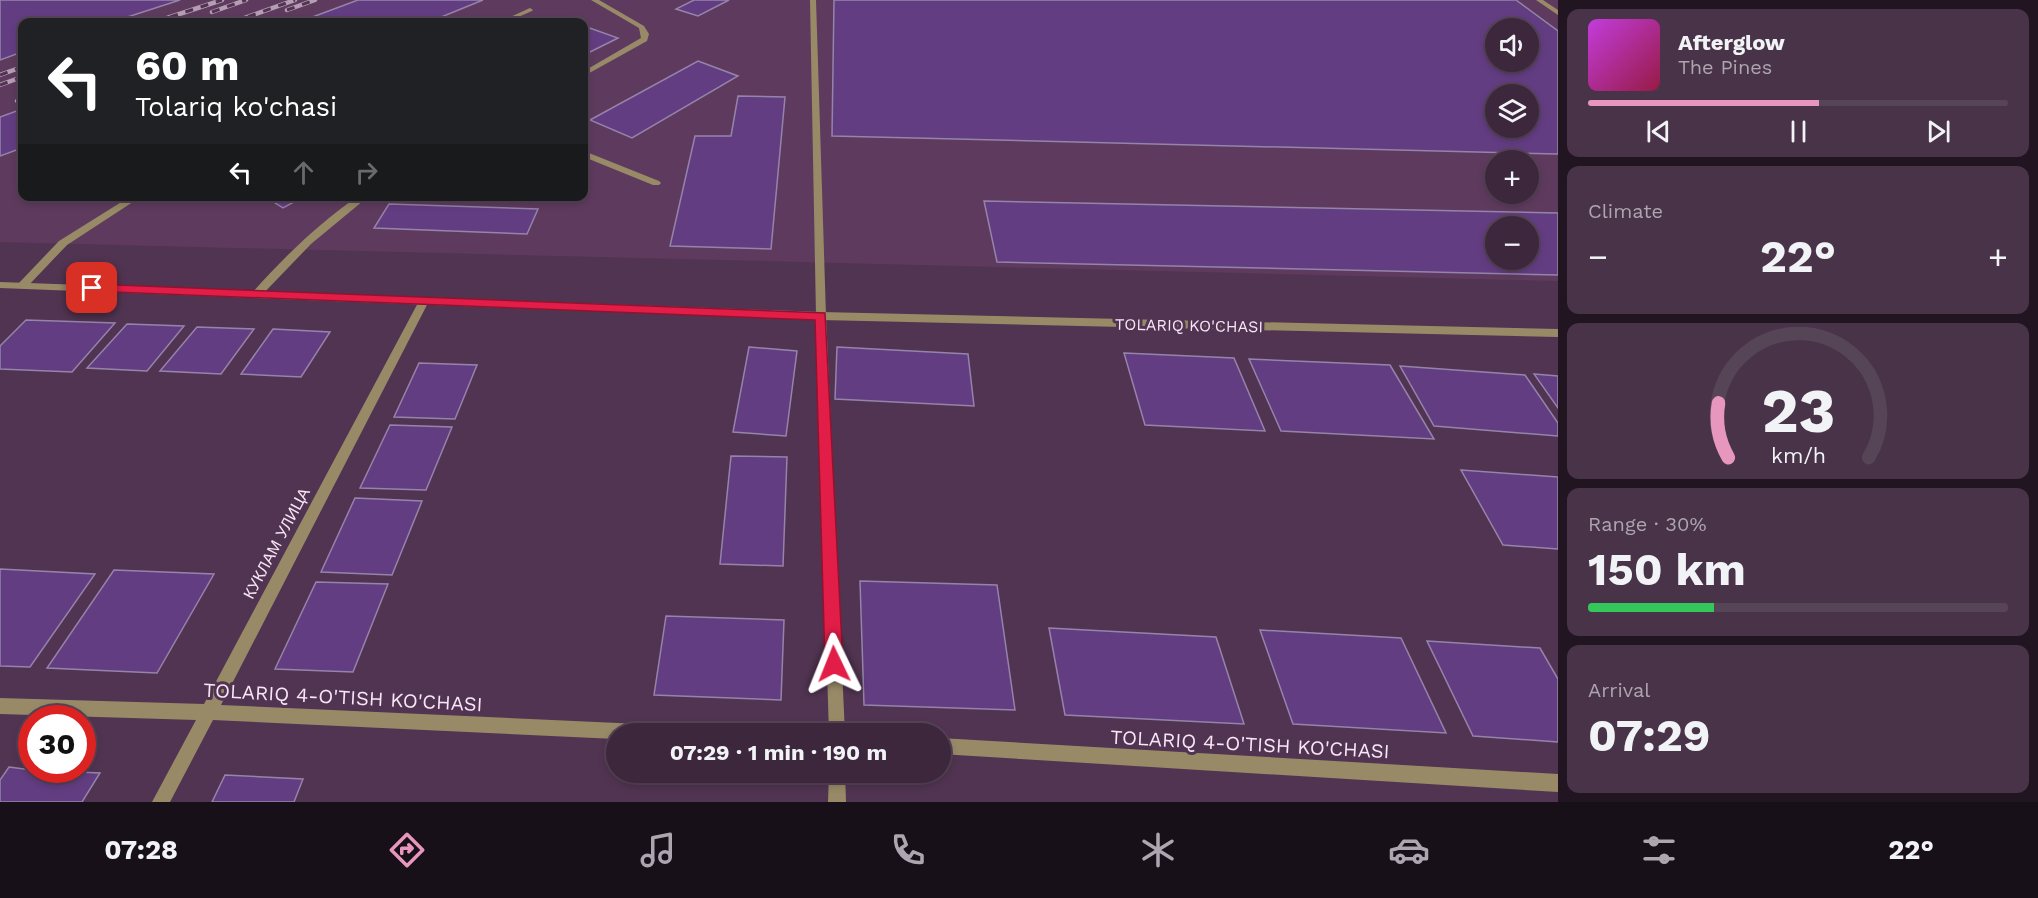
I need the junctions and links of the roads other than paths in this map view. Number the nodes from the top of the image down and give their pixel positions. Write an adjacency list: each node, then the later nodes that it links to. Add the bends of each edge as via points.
1 (594, 0): 7 (street, via 642,27 645,33 644,39)
2 (813, 0): 16 (street)
3 (1539, 0): 5 (street)
4 (530, 9): 6 (street)
5 (1558, 14)
6 (510, 18)
7 (588, 72)
8 (588, 156): 9 (street)
9 (656, 183)
10 (130, 201): 13 (street, via 63,243)
11 (359, 201): 14 (street, via 315,235)
12 (0, 285): 13 (street, TOLARIQ KO'CHASI)
13 (21, 285): 14 (street, TOLARIQ KO'CHASI)
14 (256, 295): 15 (street, TOLARIQ KO'CHASI)
15 (424, 301): 16 (street, TOLARIQ KO'CHASI); 19 (street, КУКЛАМ УЛИЦА)
16 (821, 316): 17 (street, TOLARIQ KO'CHASI); 20 (street)
17 (1558, 333)
18 (0, 706): 19 (street, TOLARIQ 4-O'TISH KO'CHASI)
19 (207, 712): 21 (street, TOLARIQ 4-O'TISH KO'CHASI); 25 (street, КУКЛАМ УЛИЦА)
20 (837, 723)
21 (606, 730)
22 (951, 748): 24 (street, TOLARIQ 4-O'TISH KO'CHASI)
23 (837, 783): 26 (street)
24 (1558, 783)
25 (161, 802)
26 (837, 802)

